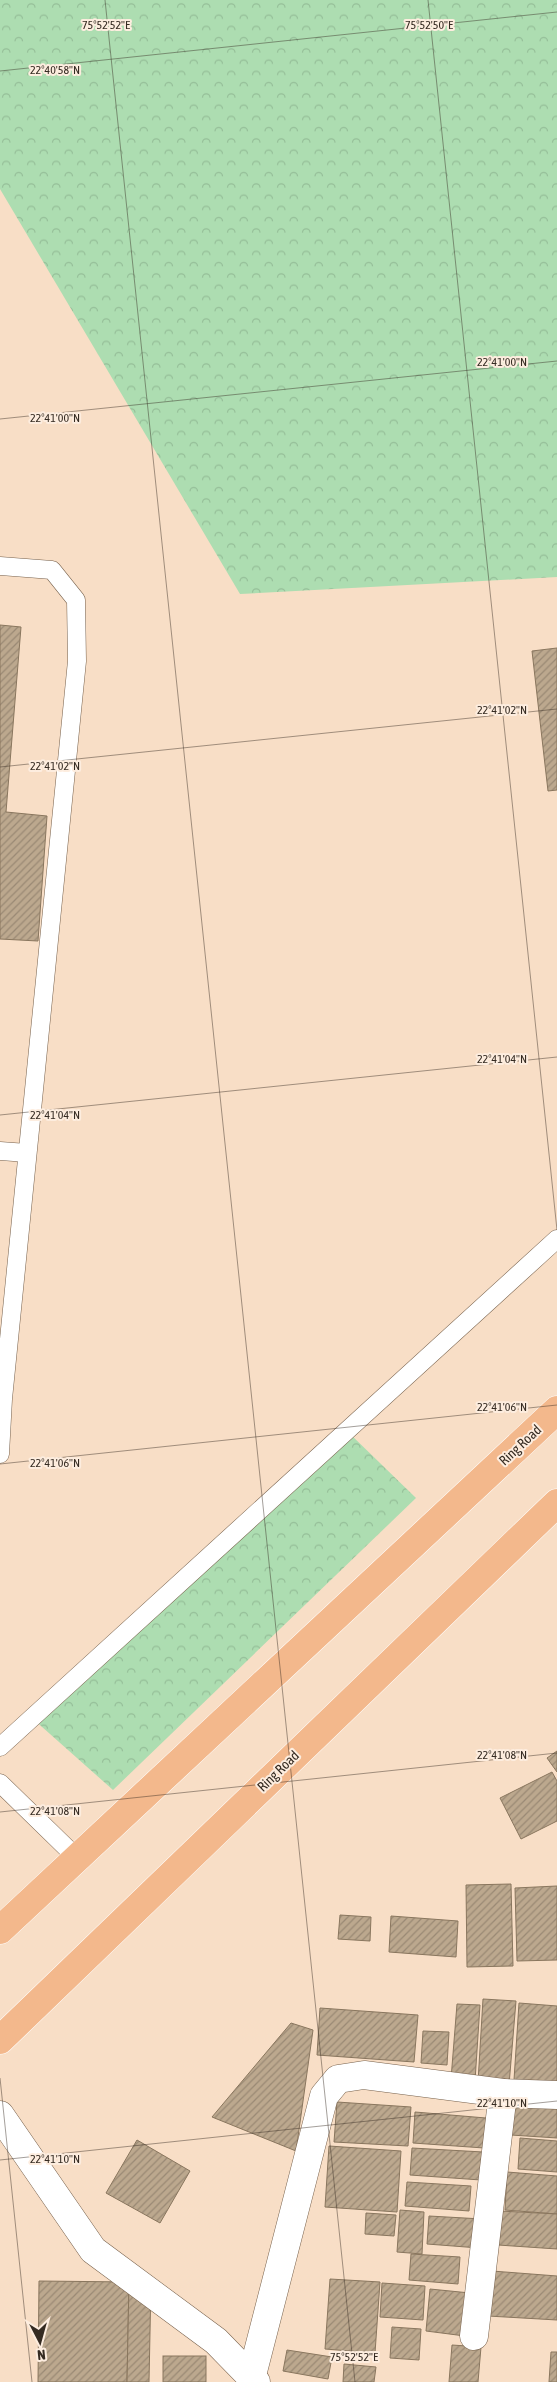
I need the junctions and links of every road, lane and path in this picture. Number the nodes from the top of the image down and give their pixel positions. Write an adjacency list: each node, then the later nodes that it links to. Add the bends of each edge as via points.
1 (0, 566): 3 (lane, via 52,570 76,600 77,661)
2 (0, 1151): 3 (lane)
3 (27, 1153): 5 (lane)
4 (557, 1239): 9 (lane)
5 (1, 1398): 7 (lane)
6 (557, 1410): 11 (highway, Ring Road)
7 (0, 1454)
8 (557, 1503): 13 (highway, Ring Road)
9 (0, 1748)
10 (0, 1782): 11 (lane)
11 (77, 1858): 12 (highway, Ring Road)
12 (0, 1930)
13 (0, 2040)
14 (503, 2092): 15 (street); 17 (street); 18 (street, via 364,2075 338,2079 324,2096)
15 (557, 2095)
16 (0, 2115): 18 (street, via 94,2250 216,2341)
17 (474, 2336)
18 (254, 2380)

